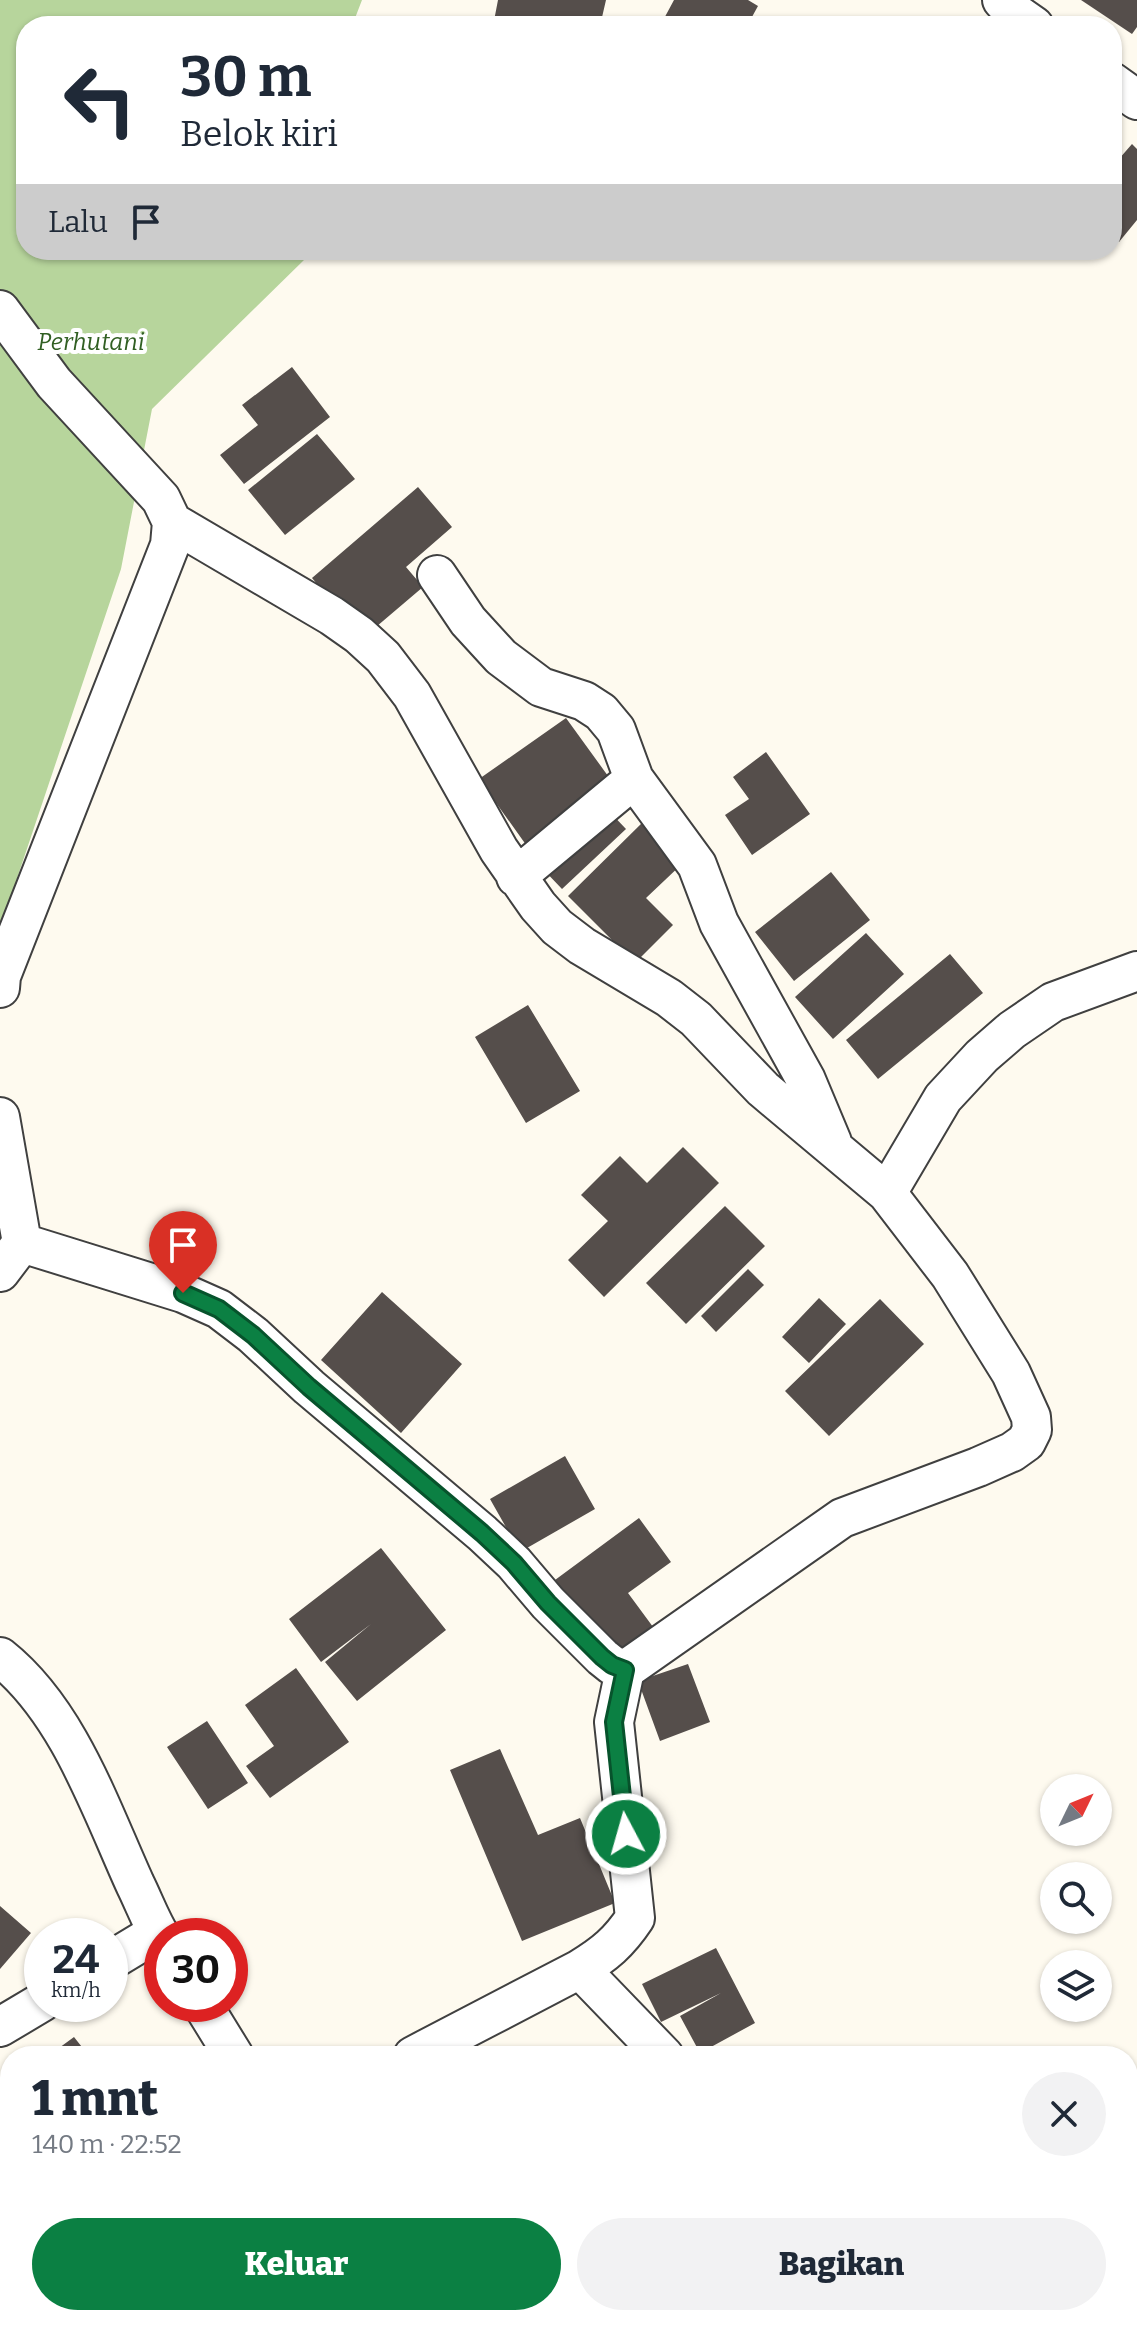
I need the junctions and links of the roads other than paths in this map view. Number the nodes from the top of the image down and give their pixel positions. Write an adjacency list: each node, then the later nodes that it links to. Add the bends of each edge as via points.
1 (1002, 0): 2 (street)
2 (1020, 16)
3 (0, 310): 4 (street, via 54,383 161,499)
4 (172, 522): 7 (street, via 332,616 383,657 412,695); 9 (street, via 170,545)
5 (437, 575): 6 (street, via 501,657 541,687 601,712 616,730)
6 (634, 779): 7 (street); 11 (street, via 697,865 719,923 806,1080)
7 (516, 877): 11 (street, via 557,927 696,1019 763,1089)
8 (1137, 971): 12 (street, via 1053,1002 982,1056 943,1098)
9 (0, 988)
10 (0, 1117): 13 (street)
11 (835, 1148): 12 (street)
12 (887, 1193): 15 (street, via 950,1275 1011,1373 1031,1417 1026,1442 978,1467 842,1518)
13 (11, 1258): 15 (street, via 183,1293 219,1309 482,1533 602,1657)
14 (0, 1657): 16 (street, via 58,1723)
15 (625, 1670): 17 (street, via 614,1722 635,1918 605,1954)
16 (152, 1918)
17 (580, 1969): 22 (street); 23 (street)
18 (24, 2013): 20 (street)
19 (213, 2022): 21 (street)
20 (0, 2027)
21 (228, 2046)
22 (432, 2046)
23 (654, 2046)

